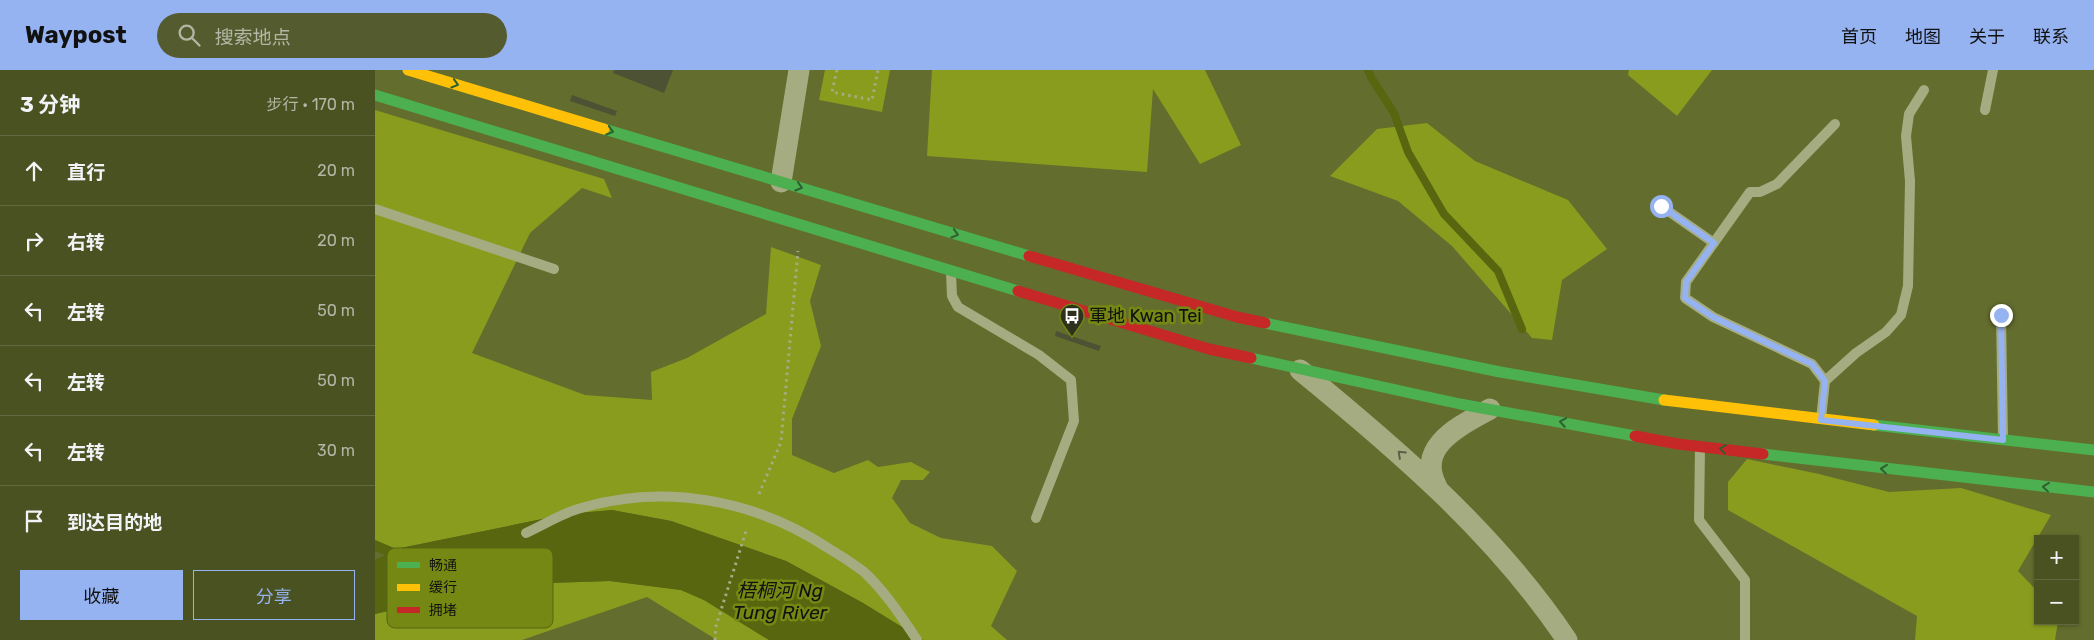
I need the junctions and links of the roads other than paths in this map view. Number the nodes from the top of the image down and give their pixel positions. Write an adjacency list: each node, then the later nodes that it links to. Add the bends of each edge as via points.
1 (408, 70): 8 (main road, one-way to 8)
2 (799, 70): 8 (street)
3 (1993, 70): 6 (lane)
4 (1924, 90): 16 (lane, via 1909,114 1906,136 1911,181 1908,286 1901,314 1886,332)
5 (375, 95): 13 (main road)
6 (1985, 110)
7 (1835, 124): 11 (lane, via 1777,184 1760,192 1750,192)
8 (781, 182): 18 (main road, one-way to 18, via 1237,317 1500,372 1686,404)
9 (1661, 206): 11 (lane)
10 (375, 209): 12 (lane)
11 (1714, 243): 16 (lane, via 1686,282 1685,298 1713,317 1812,364)
12 (554, 269)
13 (951, 270): 15 (main road, via 1209,349); 24 (lane, via 952,296 958,307 1039,355 1071,380 1074,421)
14 (2001, 315): 19 (lane)
15 (1300, 370): 17 (main road); 22 (street, one-way to 15, via 1381,436)
16 (1825, 381): 18 (lane)
17 (1490, 409): 20 (main road, one-way to 17); 22 (street, via 1448,433 1442,440 1429,467)
18 (1821, 420): 19 (main road)
19 (2003, 440): 21 (main road)
20 (1699, 446): 23 (main road, one-way to 20); 28 (lane, via 1699,520 1745,580)
21 (2094, 450)
22 (1437, 488): 27 (street, via 1520,576)
23 (2094, 492)
24 (1036, 518)
25 (526, 533): 26 (lane, via 580,508 644,496 708,500 752,510 801,531 863,571)
26 (917, 640)
27 (1567, 640)
28 (1745, 640)

